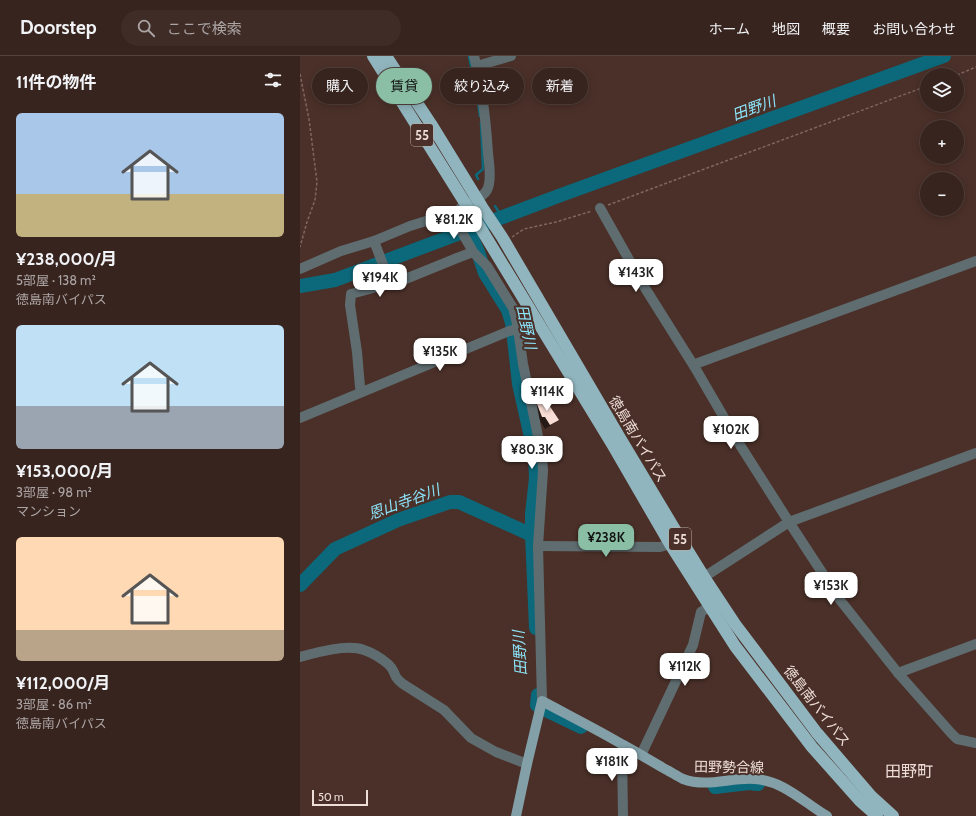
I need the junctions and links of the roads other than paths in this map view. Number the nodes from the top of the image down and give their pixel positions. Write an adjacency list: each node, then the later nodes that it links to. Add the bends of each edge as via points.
1 (373, 56): 6 (highway, 徳島南バイパス / 55)
2 (386, 56): 6 (highway, 徳島南バイパス / 55, via 431,124)
3 (474, 56): 5 (street)
4 (511, 56): 5 (street)
5 (477, 66): 6 (street, via 490,174 487,191)
6 (474, 206): 8 (street, via 458,209); 20 (highway, 徳島南バイパス / 55, via 490,244); 22 (highway, 徳島南バイパス / 55, via 503,239)
7 (600, 208): 15 (street, via 645,288)
8 (455, 218): 9 (street, via 439,217 410,226); 10 (street)
9 (375, 243): 12 (street, via 341,251); 13 (street)
10 (472, 250): 13 (street, via 403,280); 14 (street, via 487,266 513,308)
11 (976, 261): 15 (street)
12 (300, 269)
13 (389, 280): 16 (street, via 351,294 350,305 360,387)
14 (514, 330): 16 (street); 21 (street, via 542,456)
15 (694, 366): 19 (street)
16 (363, 391): 17 (street)
17 (300, 418)
18 (976, 452): 19 (street)
19 (789, 522): 22 (street); 26 (street, via 840,600)
20 (670, 544): 21 (street, via 660,547); 23 (highway, 徳島南バイパス / 55)
21 (538, 546): 27 (street)
22 (704, 577): 36 (highway, 徳島南バイパス / 55, via 735,624 817,733 871,796)
23 (710, 606): 30 (street, via 701,612 693,645); 35 (highway, 徳島南バイパス / 55, via 735,646 812,746)
24 (976, 644): 26 (street)
25 (300, 657): 31 (street, via 330,649 363,649 392,667 397,679 444,710 471,738 496,752)
26 (898, 673): 28 (street, via 957,739)
27 (542, 701): 29 (main road, 田野勢合線); 31 (main road)
28 (976, 743)
29 (623, 747): 30 (main road, 田野勢合線); 33 (street)
30 (640, 755): 34 (main road, 田野勢合線, via 682,779 698,783 766,780 794,793)
31 (527, 764): 32 (main road)
32 (516, 816)
33 (623, 816)
34 (826, 816)
35 (876, 816)
36 (893, 816)

